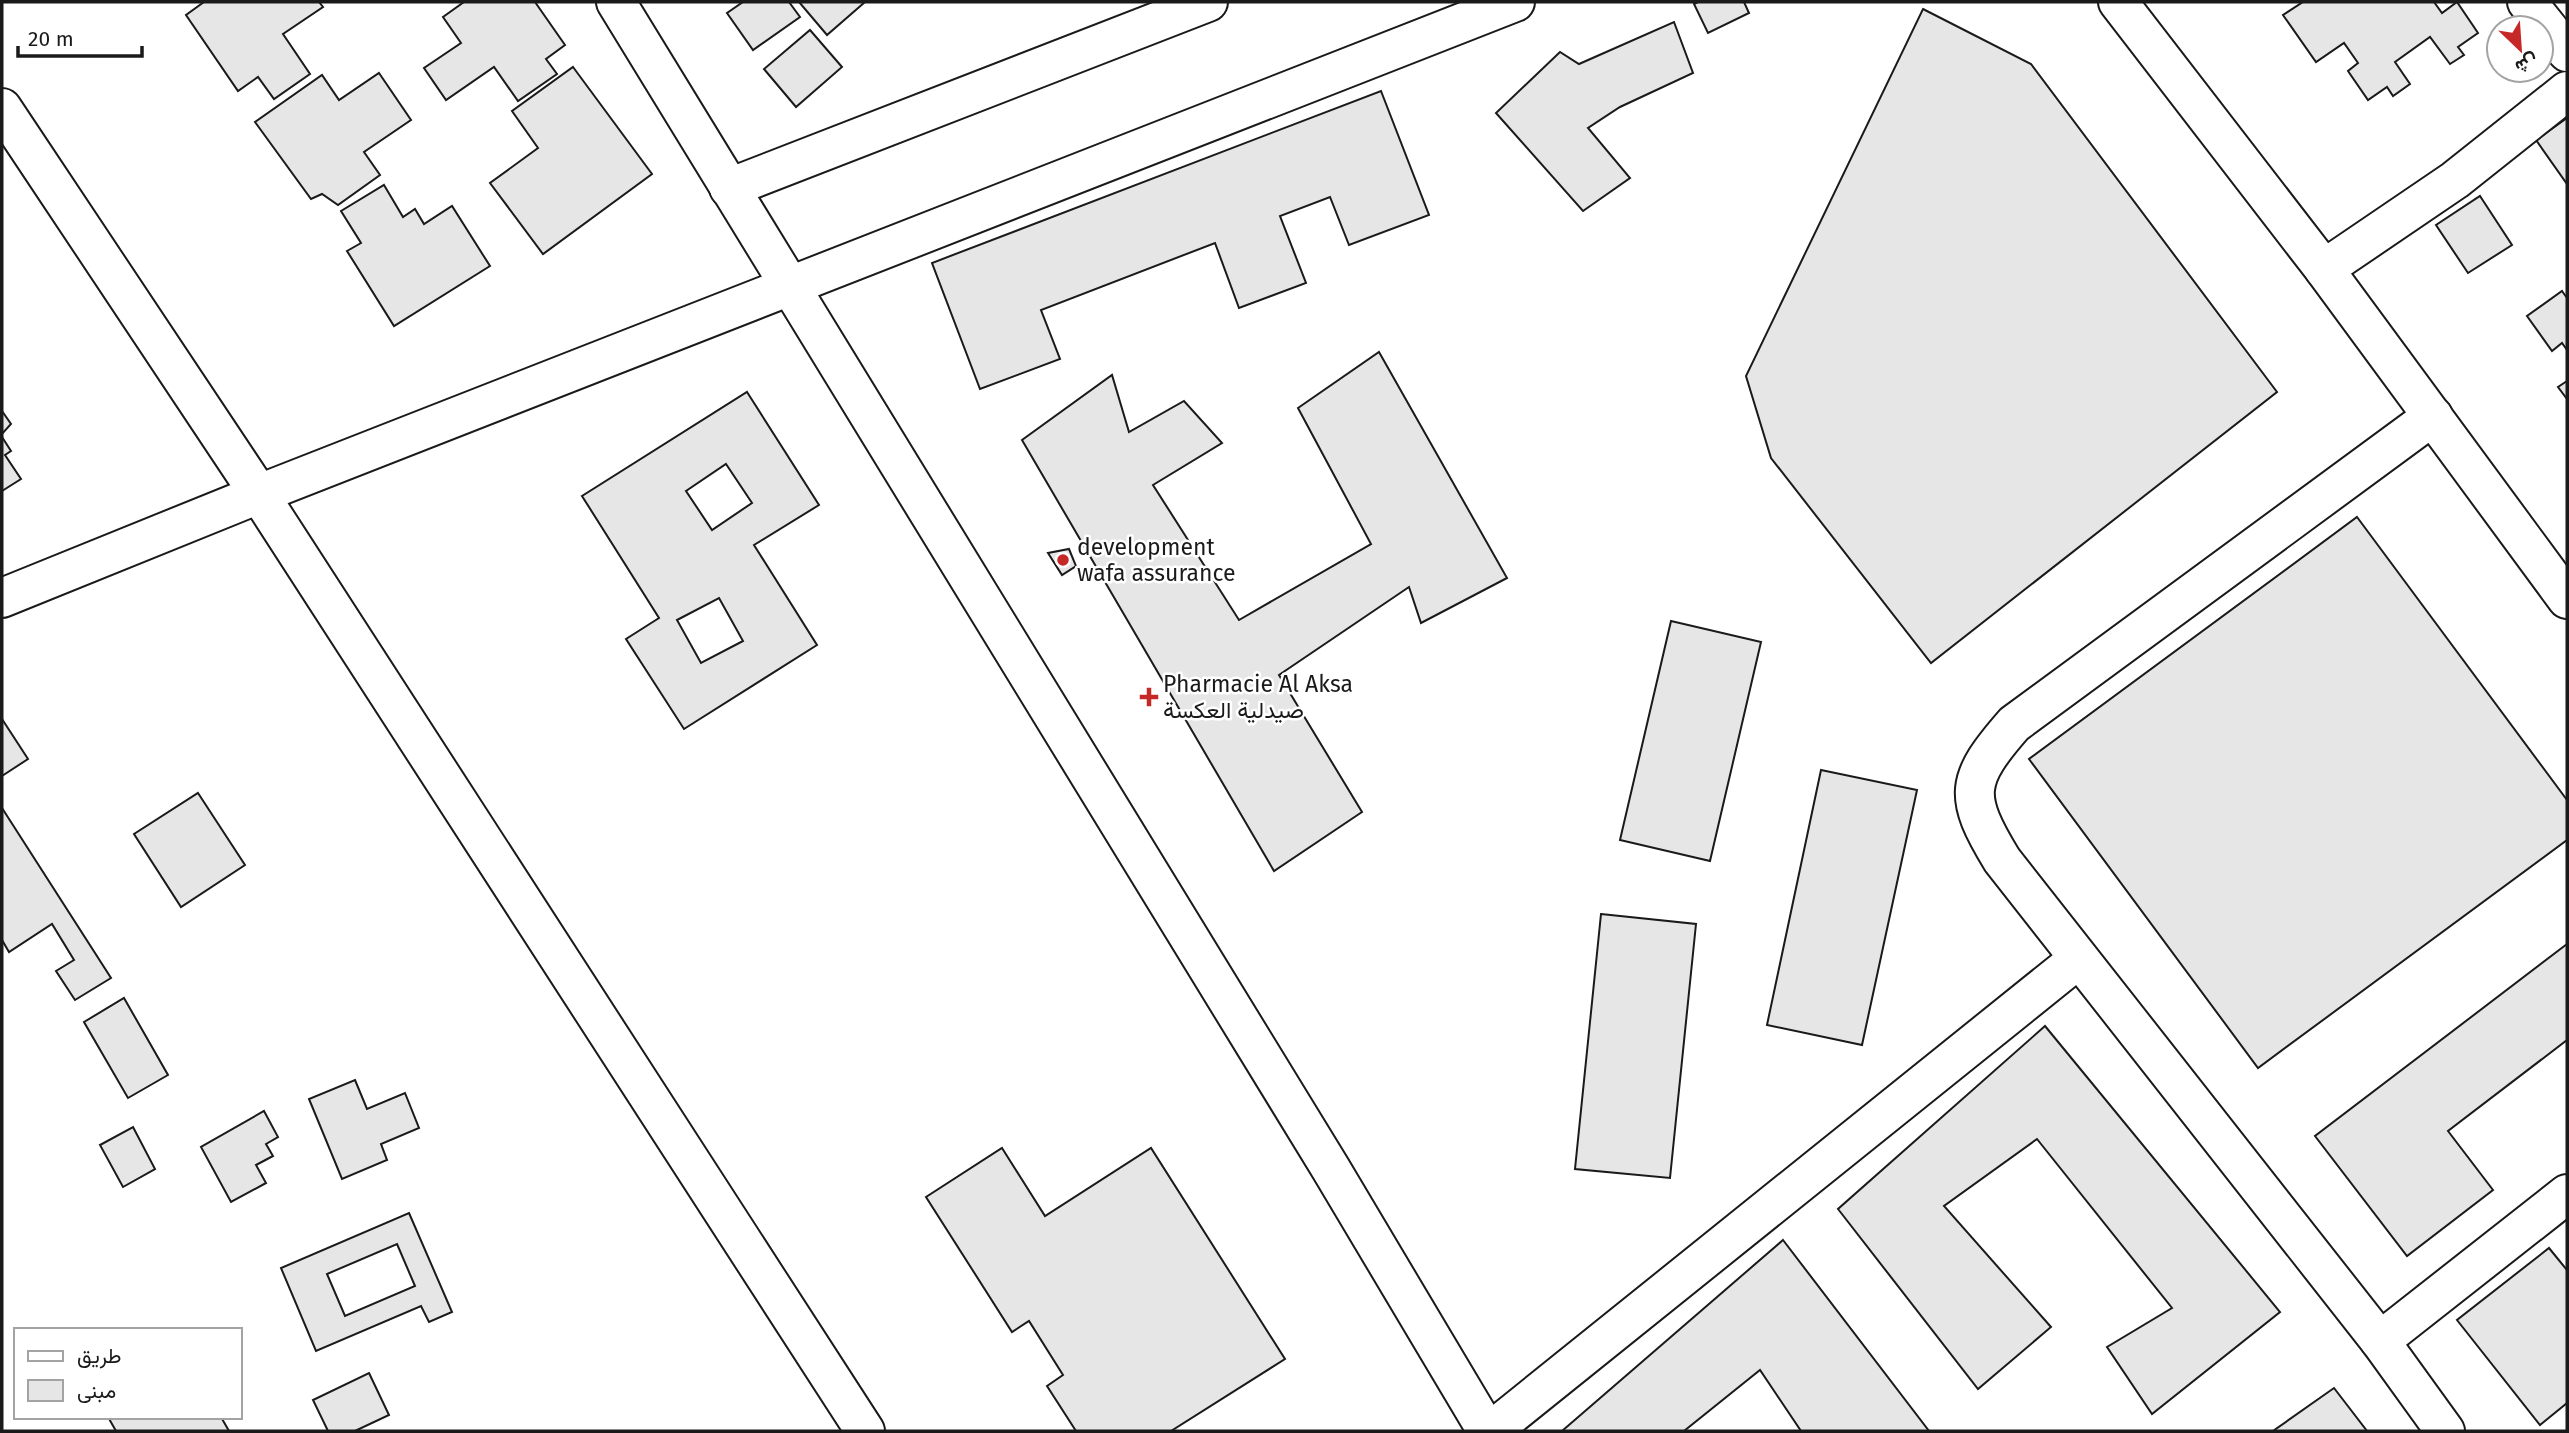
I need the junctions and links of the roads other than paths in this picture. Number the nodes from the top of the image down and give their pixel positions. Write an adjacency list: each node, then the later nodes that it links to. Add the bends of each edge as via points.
1 (616, 2): 9 (street)
2 (1206, 2): 9 (street)
3 (1515, 2): 11 (street)
4 (2118, 2): 10 (street)
5 (2526, 2): 6 (street)
6 (2567, 52)
7 (2567, 91): 10 (street, via 2455,180)
8 (2, 108): 13 (street)
9 (729, 188): 11 (street)
10 (2323, 270): 12 (street)
11 (788, 286): 13 (street); 20 (street)
12 (2433, 416): 15 (street); 16 (street, via 2014,724 1982,762 1975,782 1979,822)
13 (259, 494): 14 (street); 19 (street)
14 (2, 598)
15 (2567, 599)
16 (2077, 960): 18 (street); 20 (street)
17 (2567, 1194): 18 (street)
18 (2380, 1341): 21 (street)
19 (865, 1431)
20 (1489, 1431)
21 (2445, 1431)

